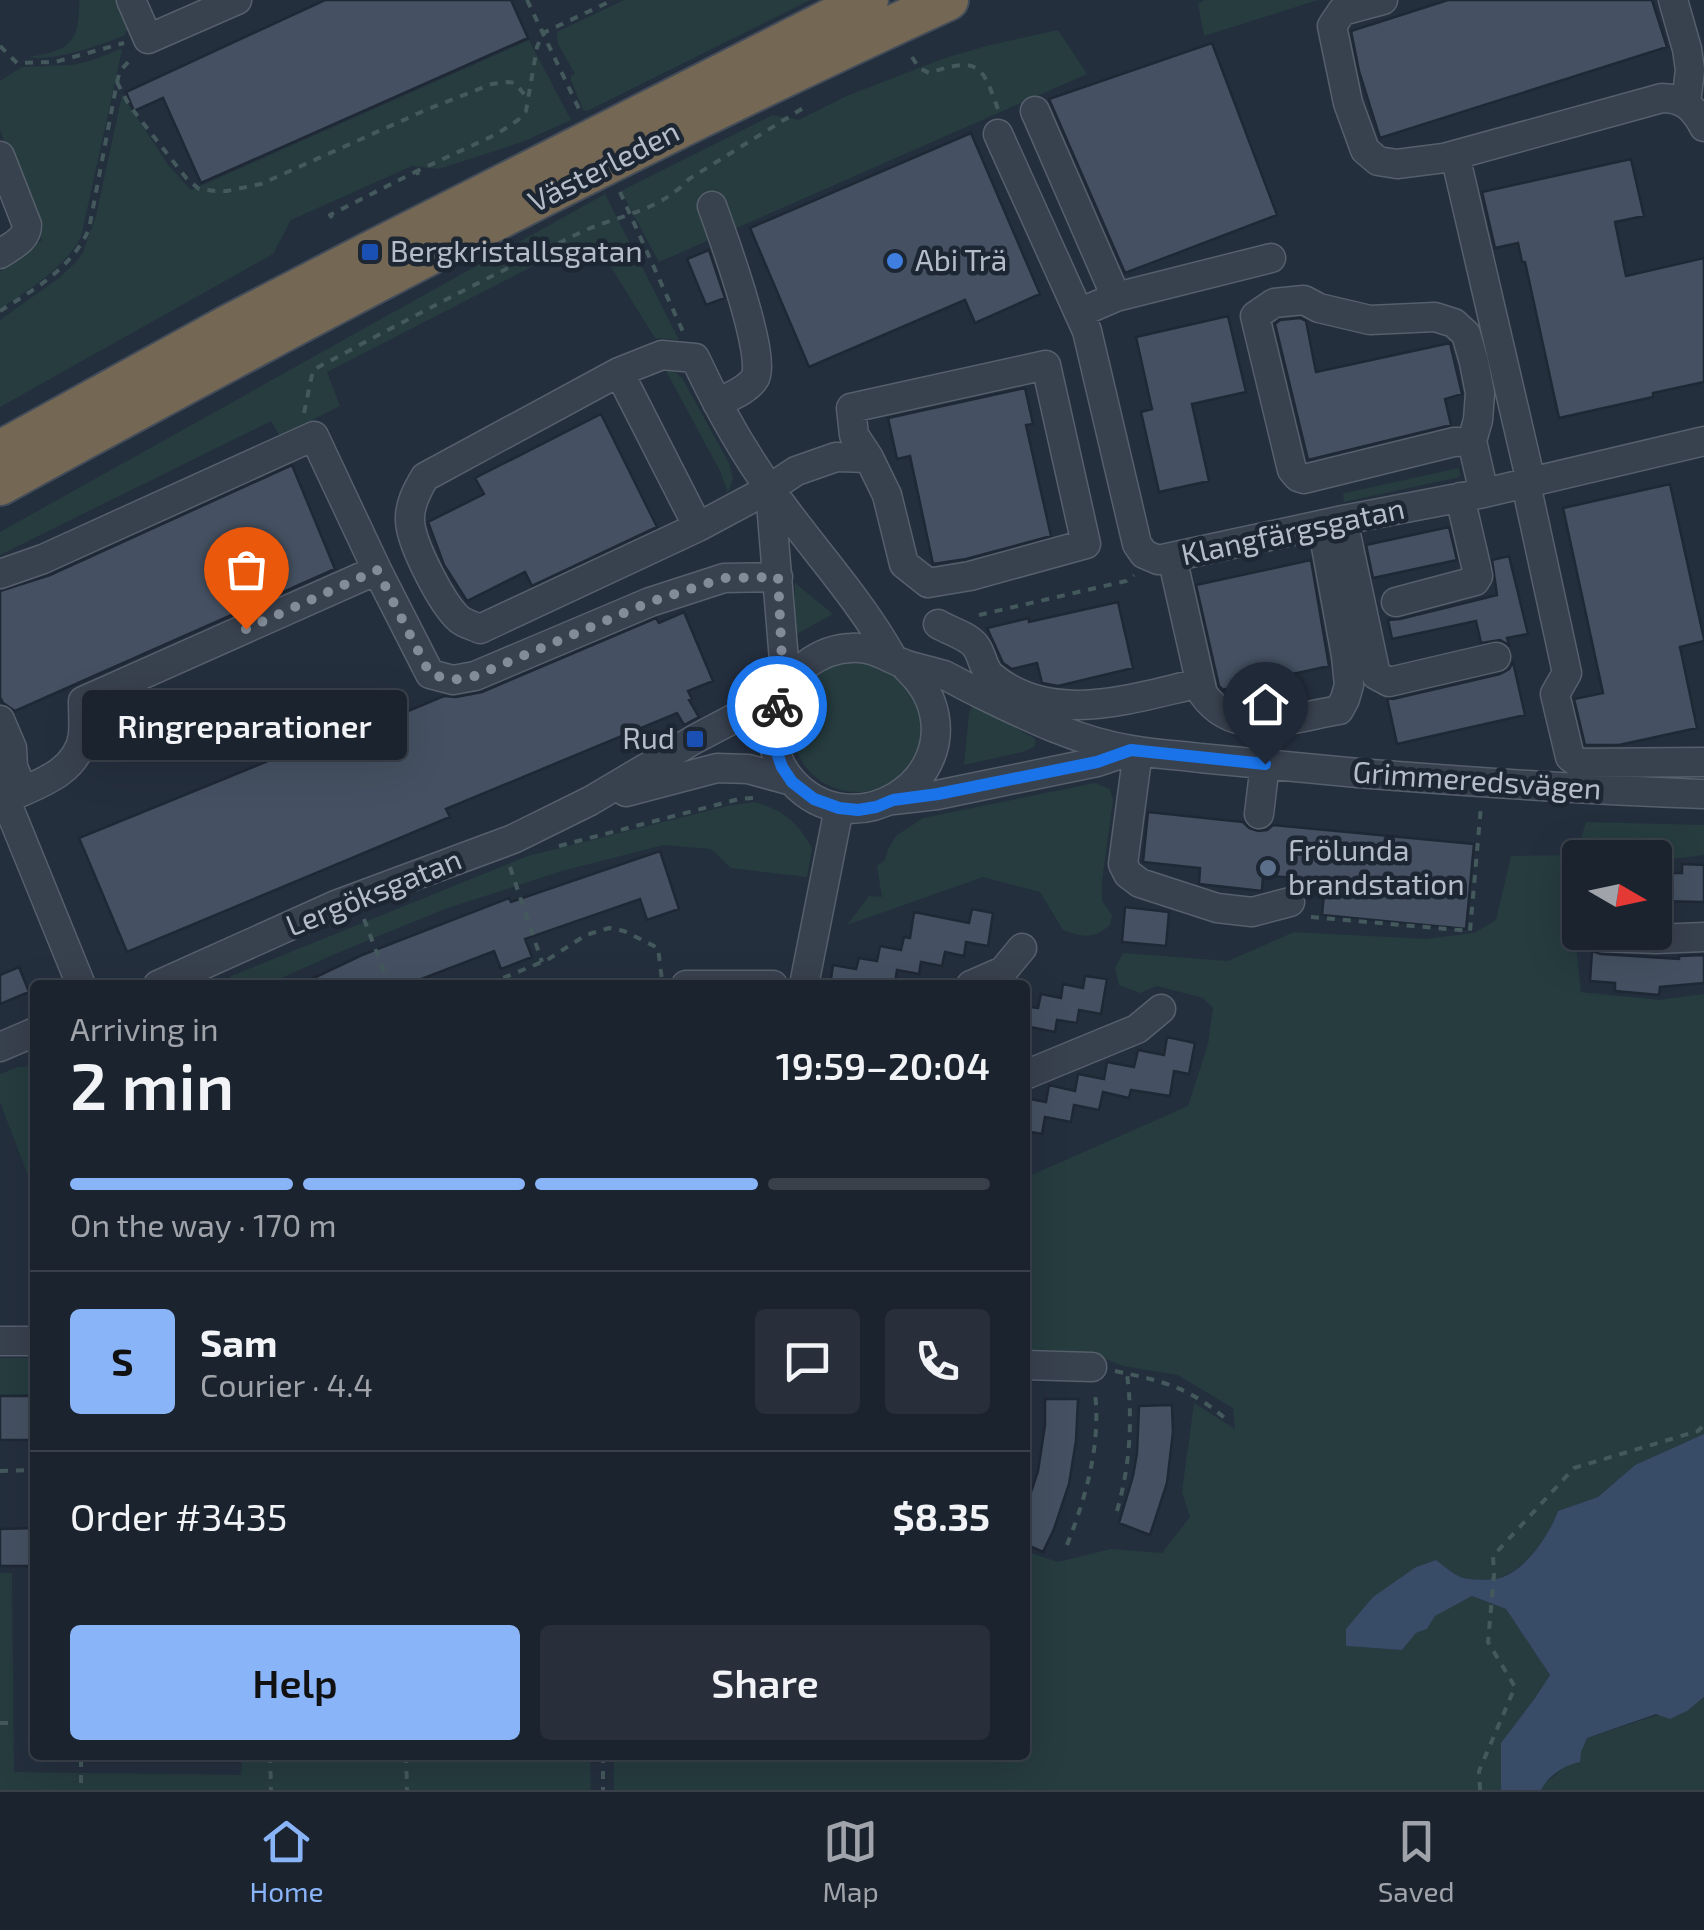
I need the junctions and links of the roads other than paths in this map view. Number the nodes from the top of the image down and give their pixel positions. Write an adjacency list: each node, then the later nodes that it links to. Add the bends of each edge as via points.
1 (131, 0): 2 (street, via 148,39)
2 (237, 0)
3 (868, 0): 22 (highway, Västerleden, via 227,326)
4 (948, 0): 25 (highway, Västerleden, via 735,100 240,353)
5 (1382, 0): 11 (street, via 1342,11 1332,26 1365,150 1397,164)
6 (1673, 0): 7 (street, via 1688,49)
7 (1686, 103): 9 (street); 11 (street, via 1662,98)
8 (1035, 111): 16 (street)
9 (1704, 127)
10 (998, 134): 17 (street, Klangfärgsgatan)
11 (1455, 155): 24 (street)
12 (0, 156): 14 (street, via 27,232)
13 (712, 206): 19 (street, via 758,368 746,387)
14 (0, 254)
15 (1271, 258): 16 (street)
16 (1116, 297): 17 (street)
17 (1079, 313): 30 (street, Klangfärgsgatan, via 1138,544 1144,554)
18 (619, 372): 19 (street, via 662,355 694,358); 29 (street); 29 (street, via 426,476 409,518 438,592 460,620 480,630)
19 (716, 403): 26 (street)
20 (1472, 440): 20 (street, via 1298,477 1256,316 1274,303 1304,300 1370,320 1435,316 1454,323 1466,334 1480,393); 27 (street)
21 (1704, 441): 24 (street, Klangfärgsgatan)
22 (0, 451)
23 (868, 458): 23 (street, via 887,496 904,564 928,584 1086,544 1046,365 851,408 854,435); 26 (street, via 836,457)
24 (1528, 483): 27 (street, Klangfärgsgatan); 42 (street, via 1567,673 1554,694 1570,757)
25 (0, 485)
26 (770, 489): 29 (street); 33 (street); 37 (street)
27 (1472, 495): 28 (street, Klangfärgsgatan); 34 (street, via 1475,581)
28 (1332, 522): 30 (street, Klangfärgsgatan); 36 (street, via 1376,675 1389,682); 38 (street, via 1349,685 1339,710 1265,723 1231,719 1212,707)
29 (698, 528)
30 (1165, 559): 38 (street)
31 (377, 570): 32 (street, via 314,436); 33 (street, via 430,674 452,680 724,578); 45 (street, via 83,702 83,738 73,762 50,779)
32 (0, 574)
33 (778, 577): 39 (street)
34 (1396, 602)
35 (938, 624): 38 (street, via 969,639 987,672 1041,702 1087,706)
36 (1496, 656)
37 (898, 660): 39 (street, via 874,650 834,650 807,663); 41 (street, Grimmeredsvägen, via 1072,734); 47 (street, via 919,680 935,723 925,767)
38 (1200, 683)
39 (782, 691): 44 (street, via 773,733); 48 (street, Lergöksgatan)
40 (0, 720): 45 (street, via 12,748)
41 (1134, 751): 43 (street, Grimmeredsvägen); 47 (street, Grimmeredsvägen); 52 (street, via 1122,864 1128,874 1140,884 1217,908)
42 (1704, 762)
43 (1265, 764): 46 (street, Grimmeredsvägen); 50 (street)
44 (792, 782): 48 (street, Lergöksgatan, via 717,768); 49 (street)
45 (9, 792): 51 (street)
46 (1704, 794)
47 (893, 800): 49 (street)
48 (590, 802): 57 (street, Lergöksgatan)
49 (839, 808): 60 (street)
50 (1260, 814)
51 (8, 833): 56 (street)
52 (1301, 910)
53 (1704, 937): 54 (street)
54 (1672, 939)
55 (1022, 948): 61 (street, via 1003,972)
56 (79, 980)
57 (169, 980)
58 (698, 980): 59 (street)
59 (765, 980)
60 (805, 980)
61 (983, 980)
62 (1161, 1009): 65 (street, via 1137,1029)
63 (30, 1034): 64 (street)
64 (0, 1046)
65 (1030, 1073)
66 (30, 1340): 67 (street)
67 (0, 1342)
68 (1030, 1366): 69 (street)
69 (1092, 1367)

